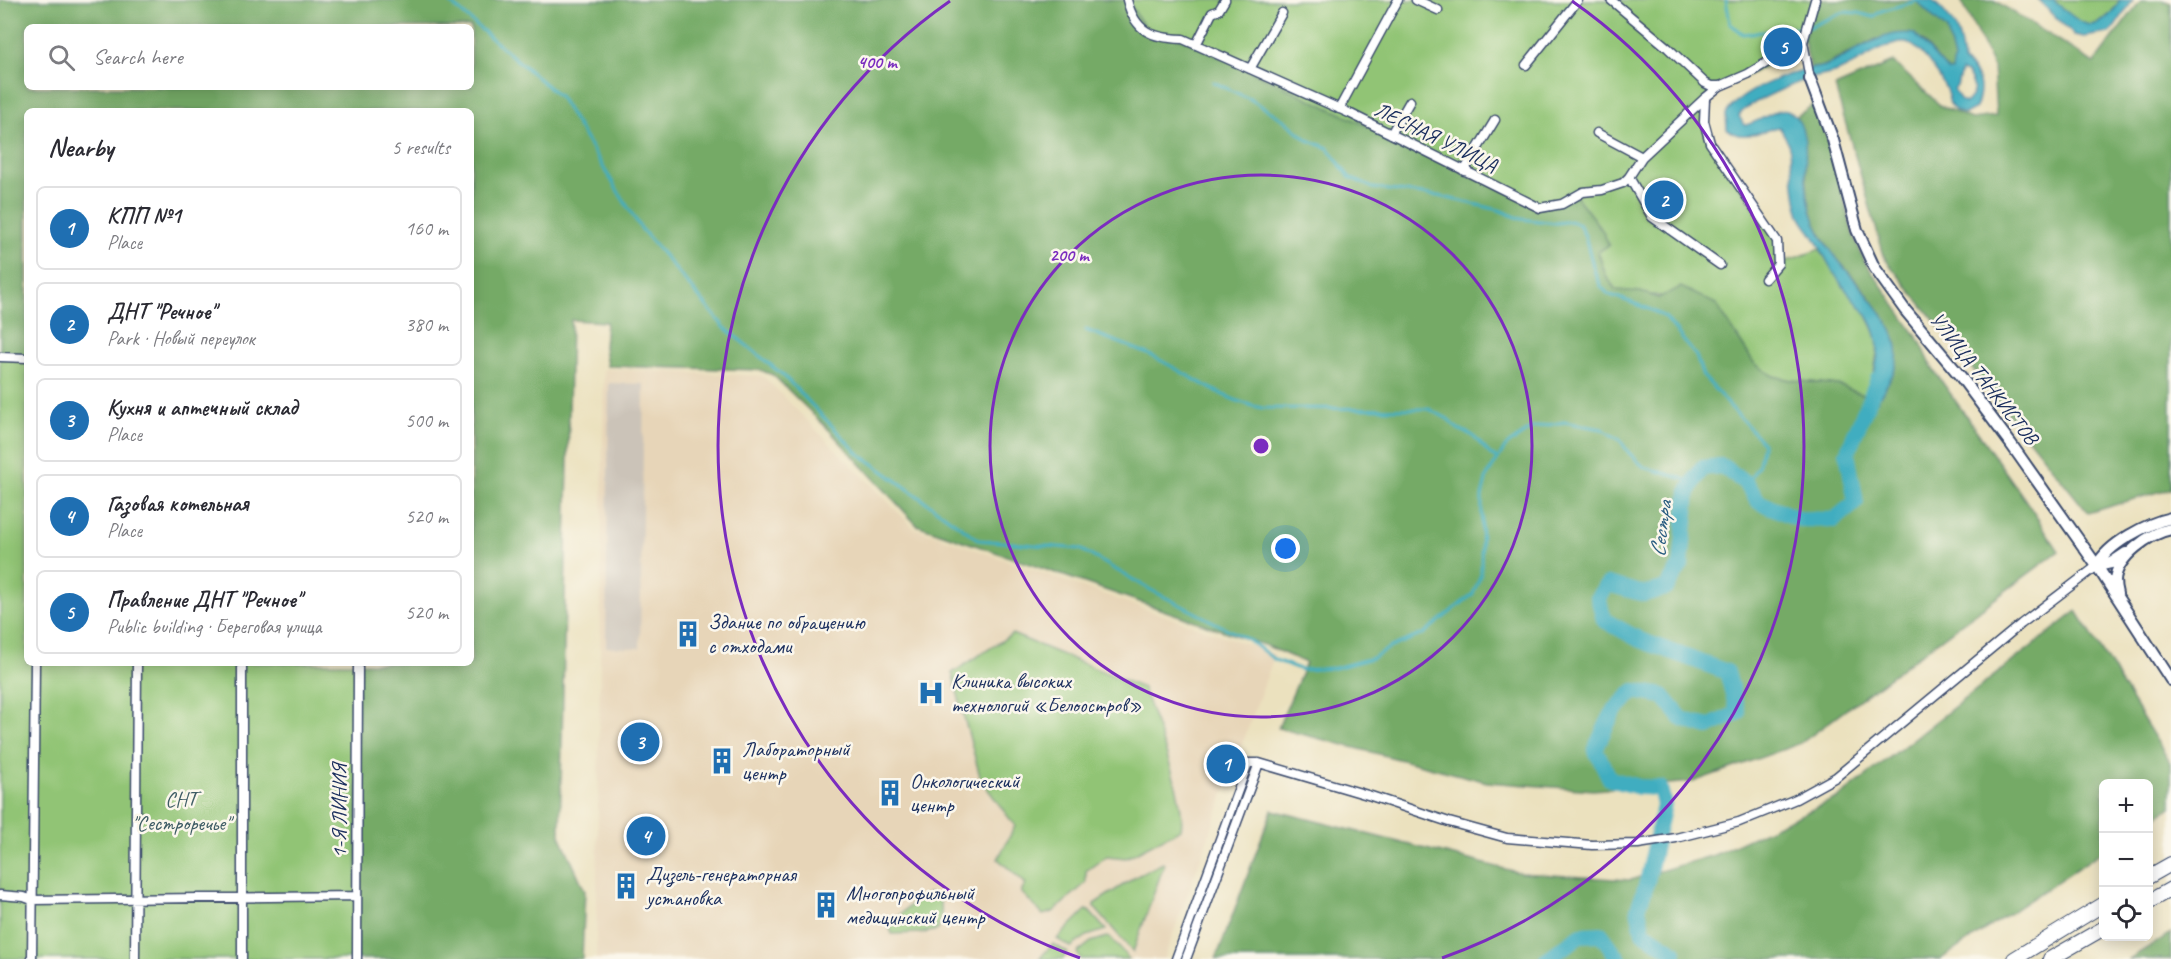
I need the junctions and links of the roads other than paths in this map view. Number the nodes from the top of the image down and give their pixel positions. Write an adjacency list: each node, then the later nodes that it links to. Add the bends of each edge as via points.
1 (1127, 0): 11 (street, ЛЕСНАЯ УЛИЦА, via 1131,15 1148,33)
2 (1224, 0): 11 (street, via 1219,10 1212,13)
3 (1398, 0): 18 (street)
4 (1416, 0): 8 (street)
5 (1578, 0): 12 (street)
6 (1611, 0): 15 (street, via 1705,83)
7 (1815, 0): 10 (street)
8 (1438, 10)
9 (1282, 13): 13 (street)
10 (1803, 42): 14 (street); 15 (street, via 1793,52)
11 (1196, 45): 13 (street, ЛЕСНАЯ УЛИЦА)
12 (1526, 65)
13 (1250, 69): 18 (street, ЛЕСНАЯ УЛИЦА)
14 (1809, 74): 31 (street, УЛИЦА ТАНКИСТОВ, via 1833,140 1857,230 1874,267 1961,377)
15 (1720, 86): 16 (street)
16 (1705, 98): 22 (street); 26 (street, via 1704,121 1710,143 1777,241 1778,264)
17 (1410, 101): 21 (street)
18 (1339, 109): 21 (street, ЛЕСНАЯ УЛИЦА)
19 (1495, 120): 23 (street)
20 (1597, 133): 22 (street)
21 (1391, 134): 23 (street, ЛЕСНАЯ УЛИЦА)
22 (1642, 157): 24 (street)
23 (1464, 171): 24 (street, ЛЕСНАЯ УЛИЦА, via 1540,208 1562,204 1583,192 1614,187)
24 (1629, 177): 25 (street, via 1652,217)
25 (1720, 265)
26 (1766, 279)
27 (0, 357): 28 (street)
28 (24, 357)
29 (2171, 518): 32 (street, via 2150,525)
30 (2171, 529): 33 (street, via 2155,534)
31 (2082, 544): 32 (street); 34 (street, УЛИЦА ТАНКИСТОВ)
32 (2110, 549): 34 (street)
33 (2133, 549): 34 (street, via 2111,563); 35 (street, via 2116,573)
34 (2097, 566): 35 (street, УЛИЦА ТАНКИСТОВ); 41 (street, via 1836,777 1796,799 1739,822 1676,838 1592,845 1507,838)
35 (2117, 598): 40 (street, УЛИЦА ТАНКИСТОВ)
36 (35, 666): 49 (street)
37 (137, 666): 50 (street)
38 (242, 666): 47 (street)
39 (358, 666): 46 (street, 1-Я ЛИНИЯ)
40 (2171, 680)
41 (1258, 763): 57 (street, via 1248,763); 58 (street)
42 (2171, 864): 43 (highway)
43 (2153, 874)
44 (2171, 889): 48 (highway)
45 (0, 895): 49 (street)
46 (357, 896): 47 (street); 56 (street, 1-Я ЛИНИЯ)
47 (242, 898): 50 (street); 55 (street)
48 (2153, 899)
49 (32, 900): 50 (street); 53 (street)
50 (136, 900): 54 (street)
51 (2099, 906): 59 (highway)
52 (2099, 930): 60 (highway)
53 (32, 959)
54 (135, 959)
55 (242, 959)
56 (357, 959)
57 (1176, 959)
58 (1186, 959)
59 (2014, 959)
60 (2050, 959)

